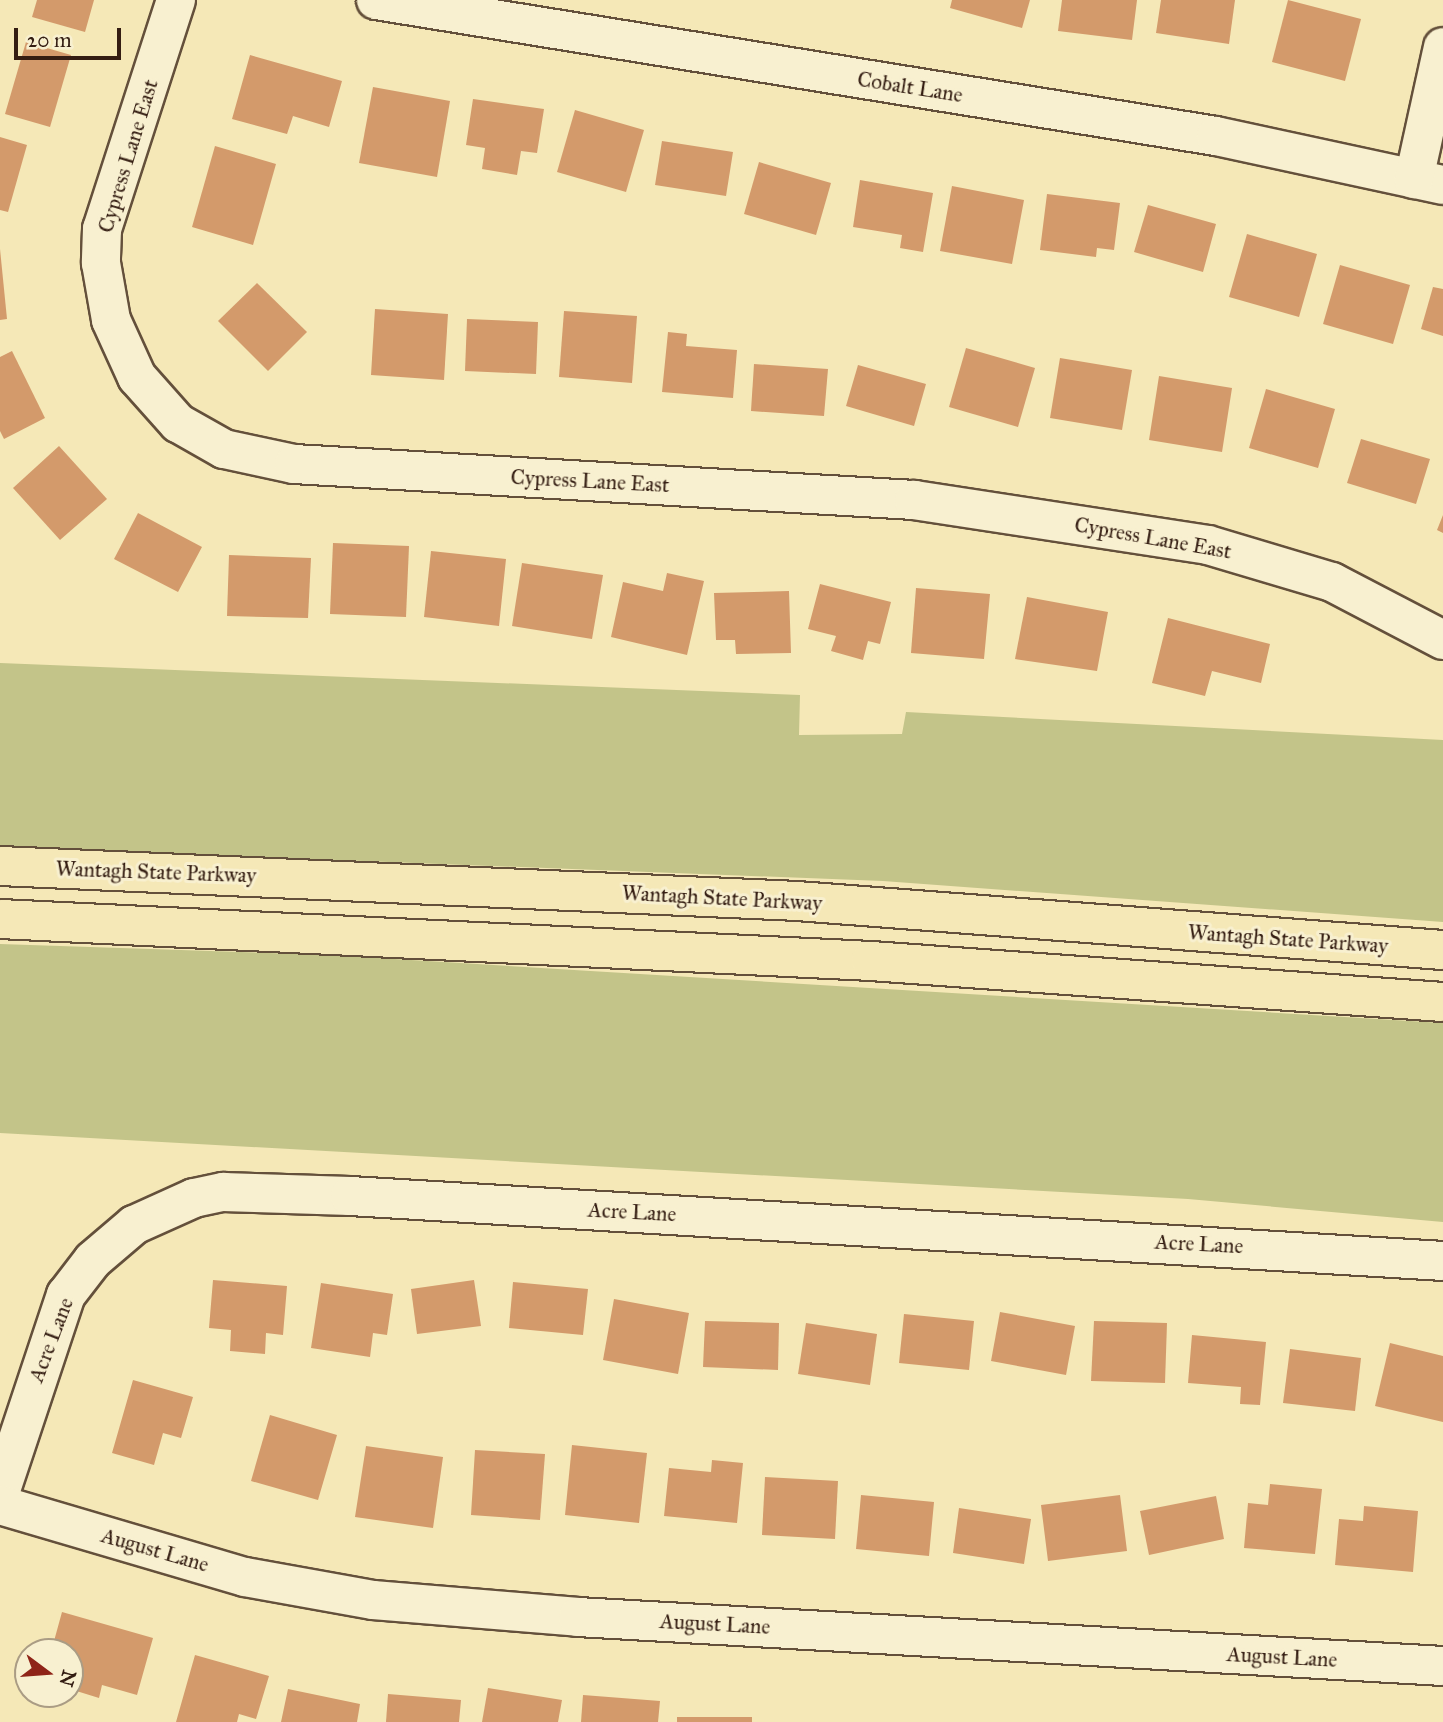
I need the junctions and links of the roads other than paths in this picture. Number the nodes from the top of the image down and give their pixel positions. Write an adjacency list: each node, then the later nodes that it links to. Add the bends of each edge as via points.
1 (176, 0): 5 (street, Cypress Lane East, via 102,229 101,263 111,320 137,377 177,423 224,449 293,464 914,500 1195,543 1259,557 1332,582)
2 (376, 0): 4 (street, Cobalt Lane, via 1216,136)
3 (1443, 47): 4 (street)
4 (1429, 182)
5 (1443, 640)
6 (0, 866): 8 (highway, Wantagh State Parkway, via 797,901)
7 (0, 919): 9 (highway, via 857,960)
8 (1443, 950)
9 (1443, 1002)
10 (1443, 1261): 11 (street, Acre Lane, via 378,1197 223,1192 194,1198 134,1225 93,1261 66,1295)
11 (0, 1493)
12 (0, 1505): 13 (street, August Lane, via 245,1577 373,1600 578,1617)
13 (1443, 1666)

